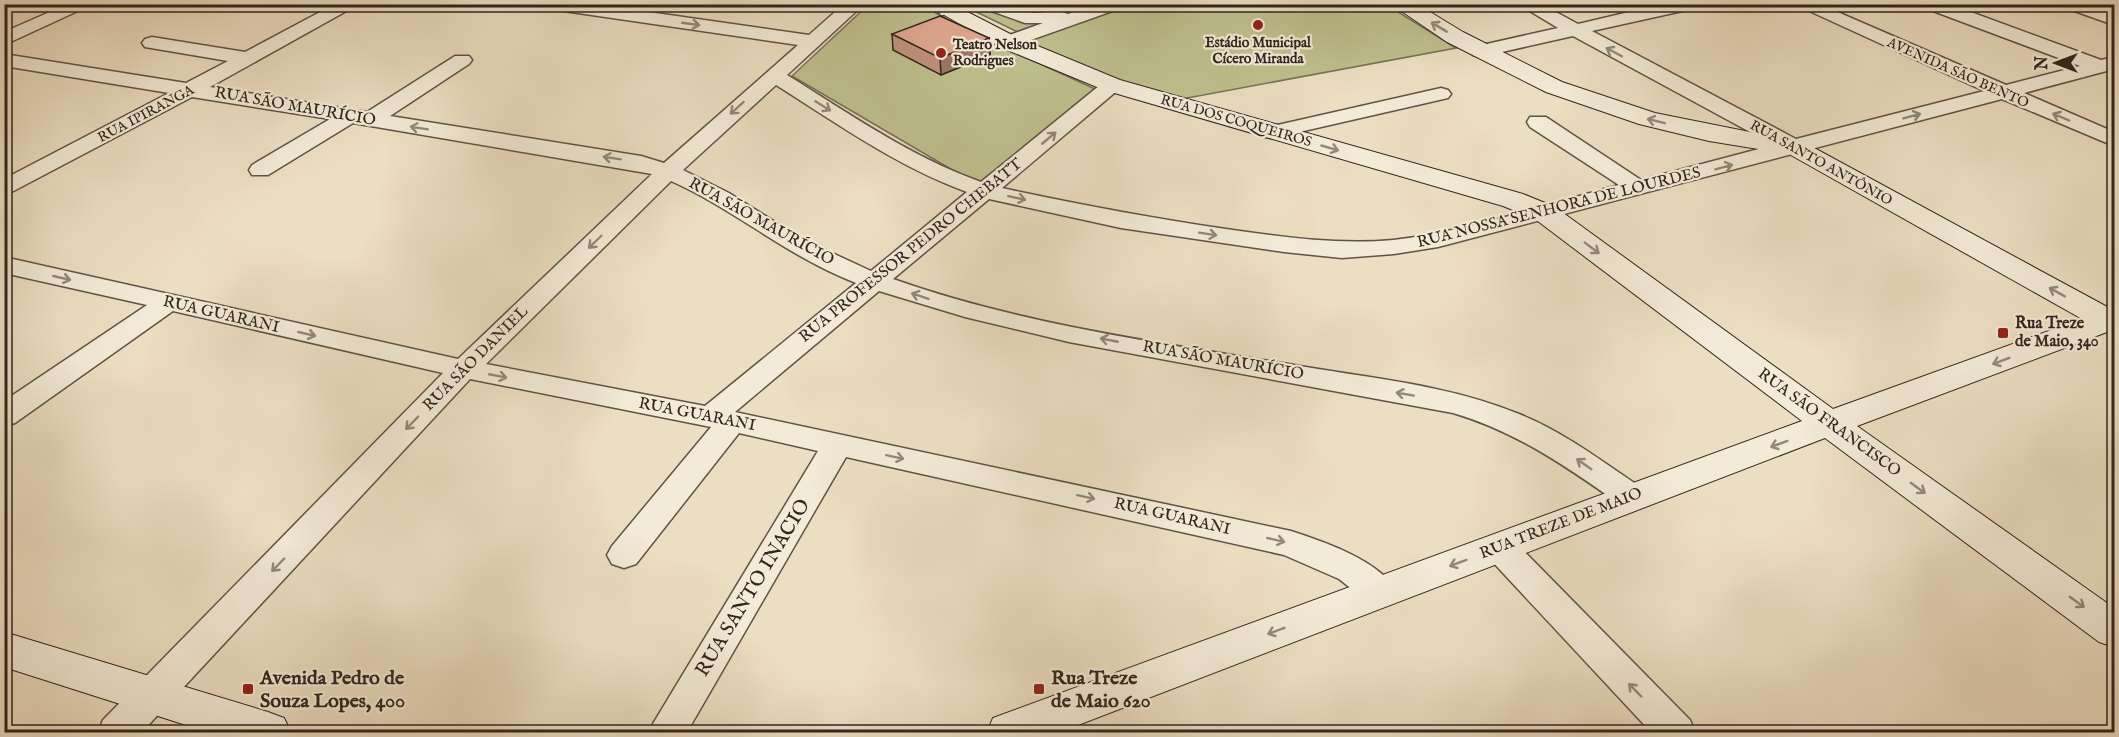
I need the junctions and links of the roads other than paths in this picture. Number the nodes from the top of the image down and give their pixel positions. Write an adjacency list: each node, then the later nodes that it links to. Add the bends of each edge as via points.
1 (84, 4): 18 (street)
2 (350, 4): 23 (street, RUA IPIRANGA)
3 (550, 4): 19 (street, one-way to 19)
4 (855, 4): 19 (street, RUA SÃO DANIEL)
5 (989, 4): 15 (street, via 1032,19)
6 (1114, 4): 15 (street)
7 (1401, 4): 22 (street, one-way to 7)
8 (1527, 4): 17 (street, RUA SANTO ANTÔNIO)
9 (1690, 4): 17 (street)
10 (1803, 4): 30 (street, AVENIDA SÃO BENTO)
11 (1931, 4): 26 (street)
12 (2076, 6): 14 (street); 16 (street)
13 (949, 7): 20 (street, RUA DOS COQUEIROS)
14 (2115, 9)
15 (1091, 12): 20 (street)
16 (2115, 20)
17 (1573, 30): 22 (street); 36 (street, RUA SANTO ANTÔNIO, one-way to 17)
18 (4, 39)
19 (812, 41): 27 (street, RUA SÃO DANIEL)
20 (1008, 42): 28 (street, RUA DOS COQUEIROS)
21 (152, 43): 23 (street)
22 (1480, 51): 36 (street, one-way to 22, via 1638,116 1554,87)
23 (249, 59): 29 (street, RUA IPIRANGA)
24 (4, 60): 29 (street, RUA SÃO MAURÍCIO)
25 (462, 60): 32 (street)
26 (2108, 65): 30 (street, RUA NOSSA SENHORA DE LOURDES)
27 (774, 75): 38 (street, RUA SÃO DANIEL, one-way to 38); 41 (street, RUA NOSSA SENHORA DE LOURDES, one-way to 41, via 903,156)
28 (1112, 85): 34 (street, RUA DOS COQUEIROS); 41 (street, RUA PROFESSOR PEDRO CHEBATT, one-way to 28)
29 (193, 89): 32 (street, RUA SÃO MAURÍCIO); 39 (street, RUA IPIRANGA)
30 (2001, 92): 35 (street, AVENIDA SÃO BENTO, one-way to 30); 36 (street, RUA NOSSA SENHORA DE LOURDES, one-way to 30)
31 (1441, 94): 34 (street)
32 (359, 119): 37 (street); 38 (street, RUA SÃO MAURÍCIO, one-way to 32)
33 (1538, 122): 40 (street)
34 (1273, 132): 42 (street, RUA DOS COQUEIROS, one-way to 42, via 1513,200)
35 (2115, 140)
36 (1796, 148): 40 (street, RUA NOSSA SENHORA DE LOURDES, one-way to 36); 46 (street, RUA SANTO ANTÔNIO, one-way to 36)
37 (260, 170)
38 (669, 170): 44 (street, RUA SÃO MAURÍCIO, via 797,246); 47 (street, RUA SÃO DANIEL, one-way to 47)
39 (4, 189)
40 (1640, 189): 42 (street, RUA NOSSA SENHORA DE LOURDES)
41 (985, 191): 42 (street, RUA NOSSA SENHORA DE LOURDES, one-way to 42, via 1121,221 1284,246 1342,250 1438,240); 44 (street, RUA PROFESSOR PEDRO CHEBATT)
42 (1545, 213): 50 (street, RUA SÃO FRANCISCO, one-way to 50)
43 (4, 265): 45 (street, RUA GUARANI, one-way to 45)
44 (873, 280): 49 (street, RUA PROFESSOR PEDRO CHEBATT); 52 (street, RUA SÃO MAURÍCIO, one-way to 44, via 1551,441 1505,419 1440,400 1015,321)
45 (168, 303): 47 (street, RUA GUARANI, one-way to 47); 48 (street)
46 (2112, 320): 50 (street, RUA TREZE DE MAIO, one-way to 50)
47 (464, 369): 49 (street, RUA GUARANI, one-way to 49); 58 (street, RUA SÃO DANIEL, one-way to 58)
48 (4, 416)
49 (721, 419): 51 (street, RUA GUARANI); 54 (street, RUA PROFESSOR PEDRO CHEBATT)
50 (1831, 425): 52 (street, RUA TREZE DE MAIO, one-way to 52); 56 (street, RUA SÃO FRANCISCO, one-way to 56)
51 (838, 444): 55 (street, RUA GUARANI, one-way to 55, via 1291,544 1350,570); 61 (street, RUA SANTO INACIO)
52 (1632, 497): 53 (street, RUA TREZE DE MAIO)
53 (1500, 548): 55 (street, RUA TREZE DE MAIO, one-way to 55); 63 (street, one-way to 53)
54 (624, 555)
55 (1379, 591): 62 (street, RUA TREZE DE MAIO, one-way to 62)
56 (2115, 630)
57 (4, 649): 58 (street)
58 (153, 696): 59 (street, RUA SÃO DANIEL); 60 (street)
59 (117, 732)
60 (268, 732)
61 (667, 732)
62 (1009, 732)
63 (1676, 732)

